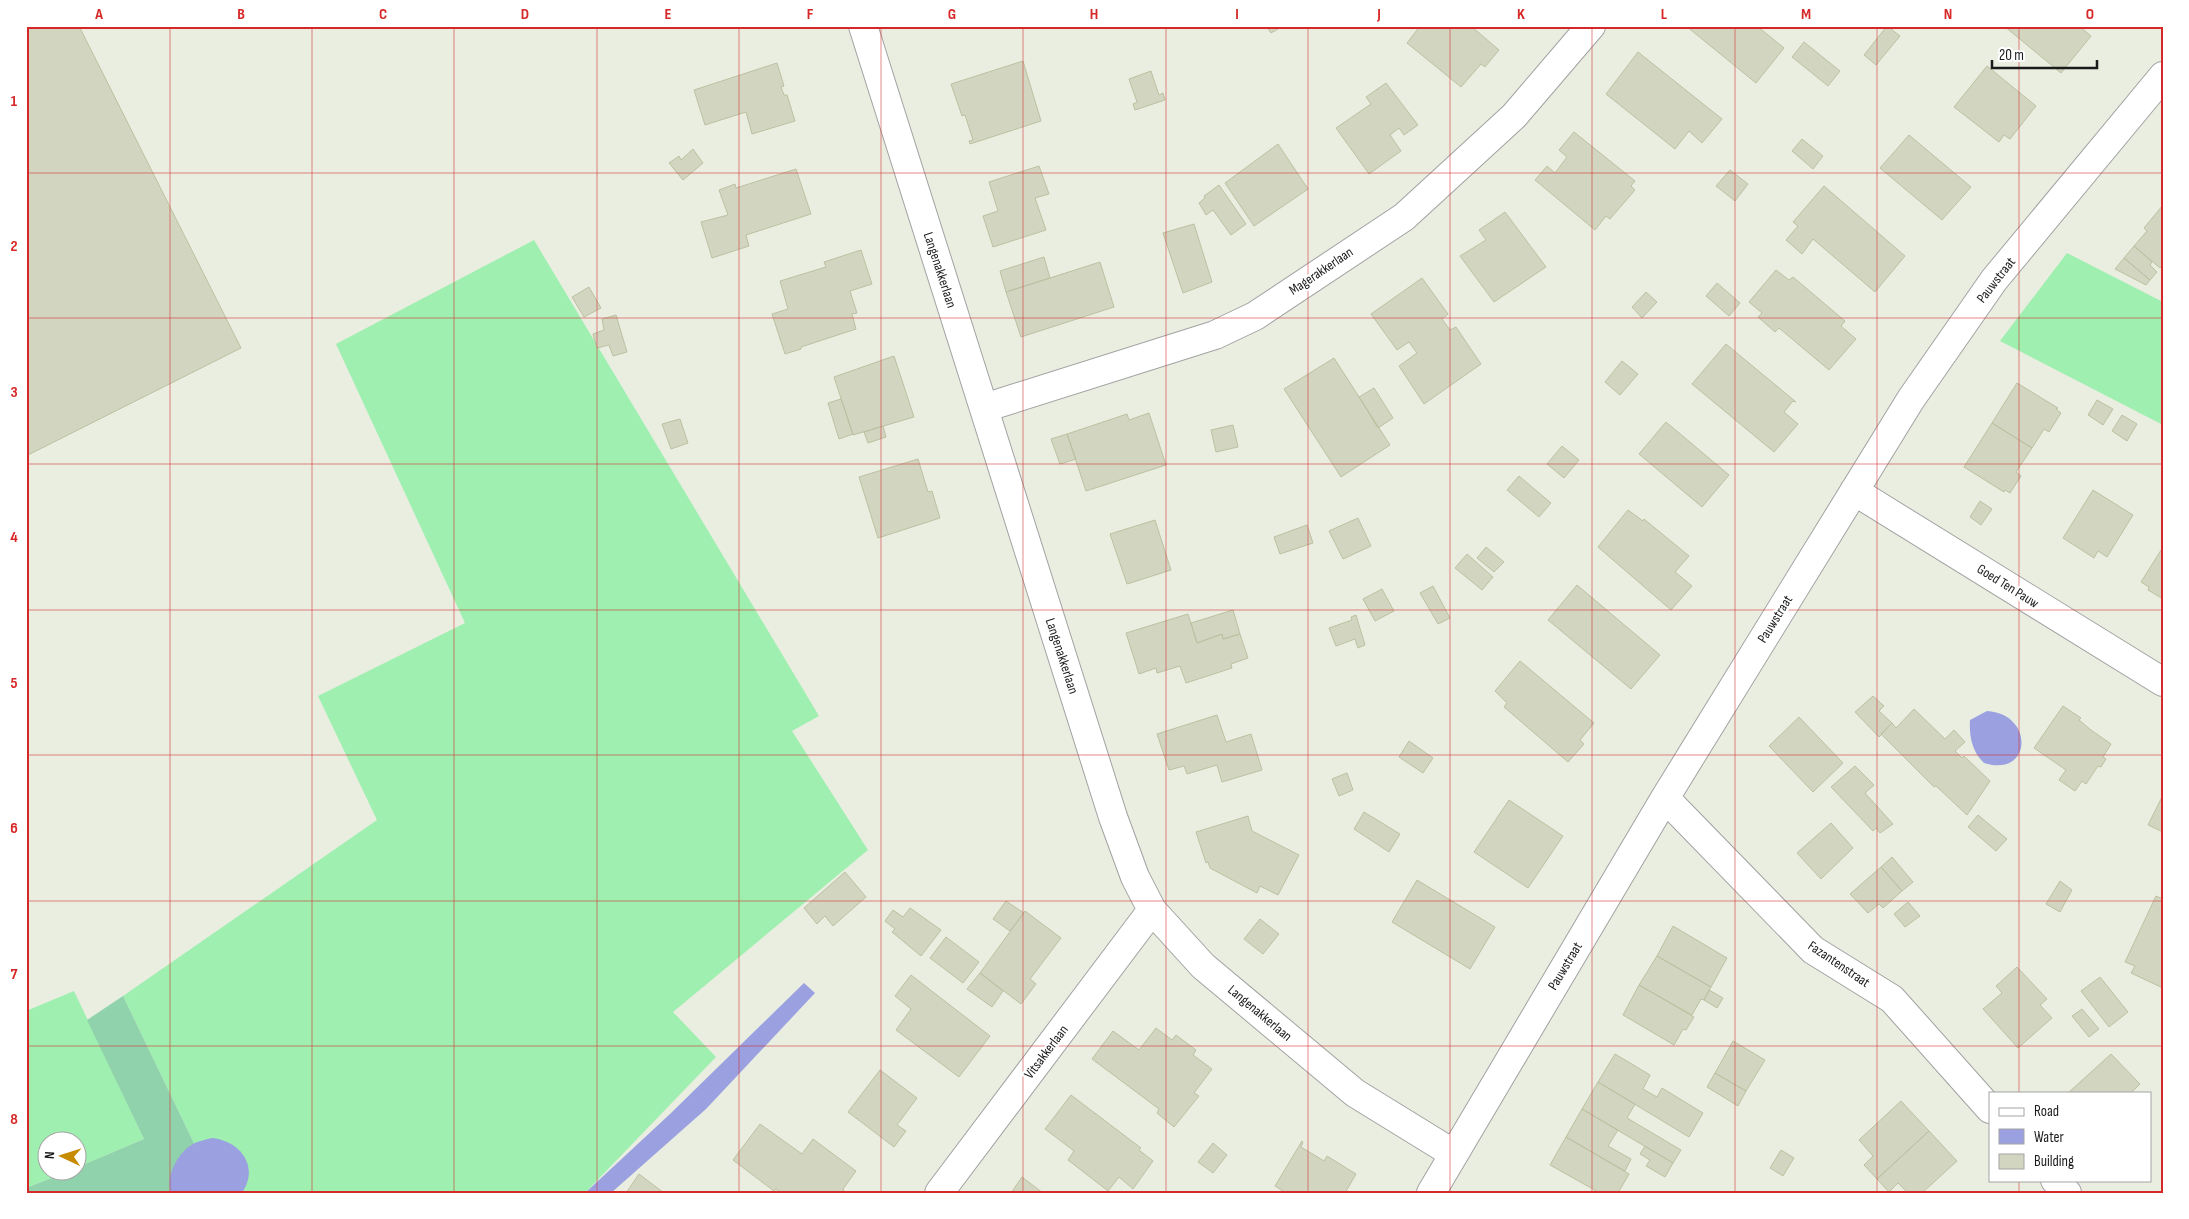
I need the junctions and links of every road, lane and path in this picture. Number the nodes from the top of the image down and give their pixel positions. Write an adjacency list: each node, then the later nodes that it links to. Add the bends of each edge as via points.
1 (863, 26): 4 (street, Langenakkerlaan)
2 (1590, 26): 4 (street, Magerakkerlaan, via 1514,116 1404,217 1254,316 1215,335)
3 (2163, 76): 5 (street, Pauwstraat, via 1994,280 1911,399)
4 (984, 408): 8 (street, Langenakkerlaan, via 1113,817 1135,877)
5 (1854, 491): 6 (street, Goed Ten Pauw); 7 (street, Pauwstraat)
6 (2163, 682)
7 (1665, 798): 9 (street, Fazantenstraat, via 1813,950 1892,999); 10 (street, Pauwstraat)
8 (1152, 910): 10 (street, Langenakkerlaan, via 1203,966 1355,1093); 11 (street, Vitsakkerlaan)
9 (1989, 1108)
10 (1454, 1154): 12 (street, Pauwstraat)
11 (939, 1193)
12 (1431, 1193)

